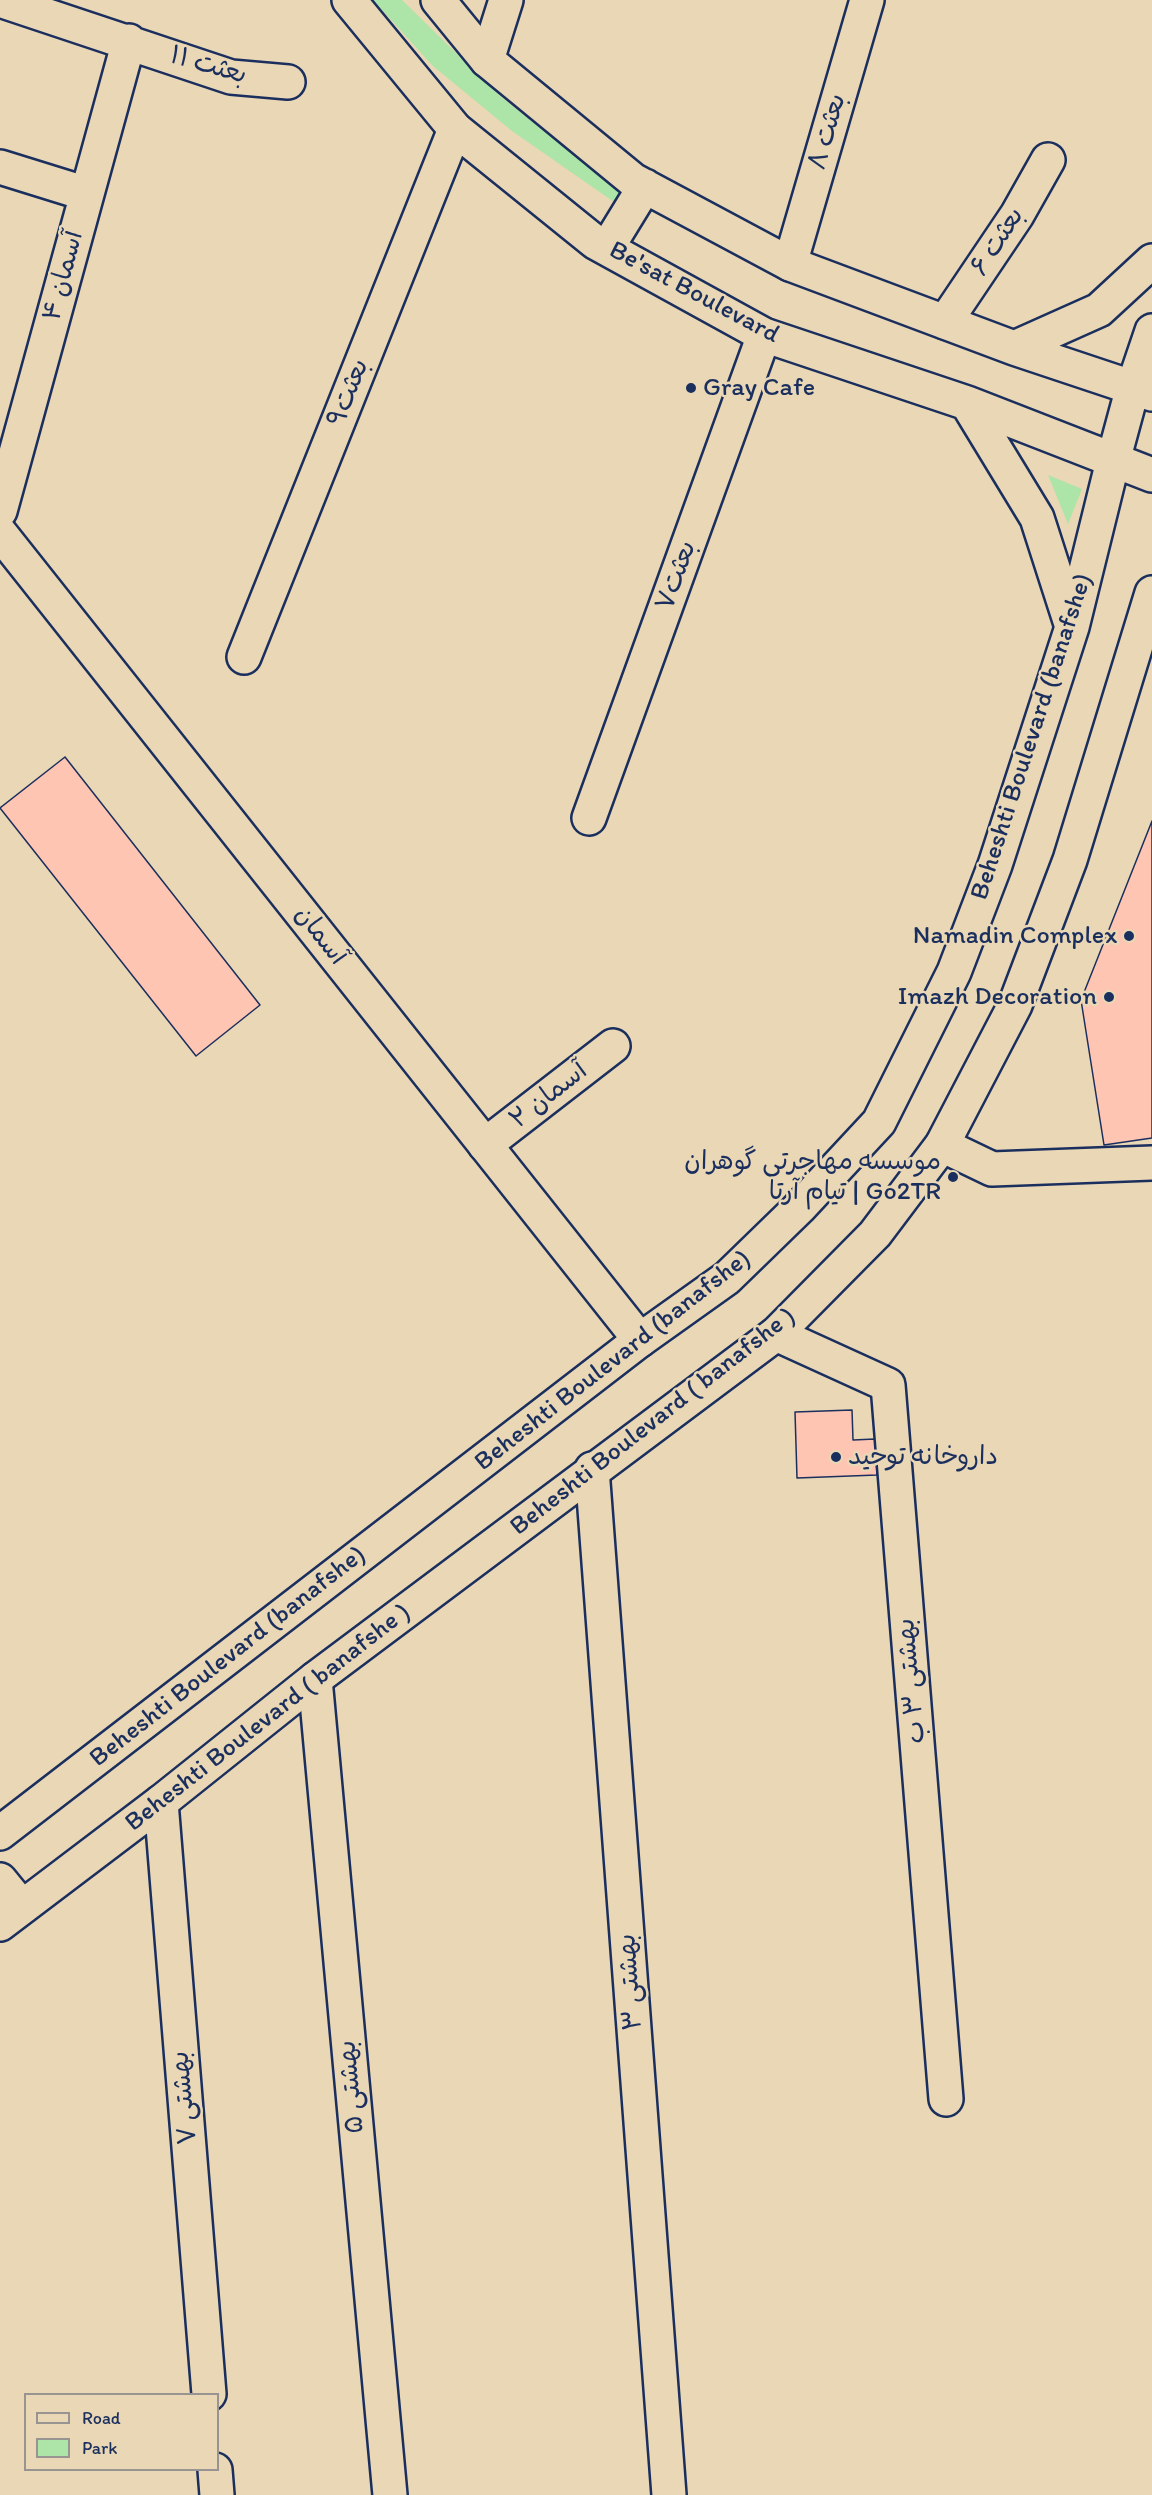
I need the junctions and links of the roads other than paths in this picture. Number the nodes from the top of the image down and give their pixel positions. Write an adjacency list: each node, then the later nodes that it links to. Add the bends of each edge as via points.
1 (0, 0): 6 (street, ۱۱ بعثت)
2 (349, 0): 9 (street, Be'sat Boulevard)
3 (438, 0): 7 (street)
4 (506, 0): 7 (street)
5 (867, 0): 16 (street, ۸ بعثت)
6 (129, 41): 8 (street, ۱۱ بعثت, via 231,77); 13 (street, ۴ آسمان)
7 (487, 60): 12 (street)
8 (288, 82)
9 (455, 129): 14 (street, Be'sat Boulevard); 30 (street, بعثت۹)
10 (1048, 160): 17 (street, ۶ بعثت, via 1017,215)
11 (0, 167): 13 (street)
12 (645, 186): 14 (street); 16 (street)
13 (87, 194): 25 (street, ۴ آسمان)
14 (607, 248): 19 (street, Be'sat Boulevard)
15 (1152, 261): 20 (street, via 1099,310)
16 (790, 264): 17 (street)
17 (945, 322): 20 (street)
18 (1152, 331): 21 (street, Beheshti Boulevard (banafshe))
19 (764, 335): 22 (street, Be'sat Boulevard); 31 (street, بعثت۷)
20 (1014, 348): 21 (street)
21 (1143, 390): 23 (street, Beheshti Boulevard (banafshe))
22 (967, 403): 23 (street, Be'sat Boulevard); 28 (street, via 1037,518)
23 (1113, 461): 24 (street, Be'sat Boulevard); 28 (street, Beheshti Boulevard (banafshe))
24 (1152, 475)
25 (0, 511)
26 (0, 532): 33 (street, آسمان)
27 (1152, 593): 29 (street, Beheshti Boulevard ( banafshe ))
28 (1072, 627): 37 (street, Beheshti Boulevard (banafshe), via 994,865 954,972 879,1122 727,1278)
29 (1143, 646): 34 (street, Beheshti Boulevard ( banafshe ), via 1070,860 1015,1005)
30 (244, 657)
31 (589, 818)
32 (613, 1046): 33 (street, ۲ آسمان)
33 (485, 1145): 37 (street, آسمان)
34 (942, 1145): 35 (street, via 992,1169); 36 (street, Beheshti Boulevard ( banafshe ), via 875,1234)
35 (1152, 1163)
36 (776, 1334): 38 (street, Beheshti Boulevard ( banafshe )); 44 (street, بهشتی ۳ ب, via 888,1385)
37 (640, 1340): 41 (street, Beheshti Boulevard (banafshe))
38 (592, 1469): 39 (street, Beheshti Boulevard ( banafshe )); 49 (street, بهشتی ۳)
39 (315, 1678): 40 (street, Beheshti Boulevard ( banafshe )); 48 (street, بهشتی ۵)
40 (161, 1802): 43 (street, Beheshti Boulevard ( banafshe )); 45 (street, بهشتی ۷)
41 (0, 1833)
42 (0, 1880): 43 (street)
43 (11, 1916)
44 (946, 2099)
45 (209, 2393)
46 (215, 2471): 47 (street)
47 (217, 2495)
48 (390, 2495)
49 (669, 2495)

